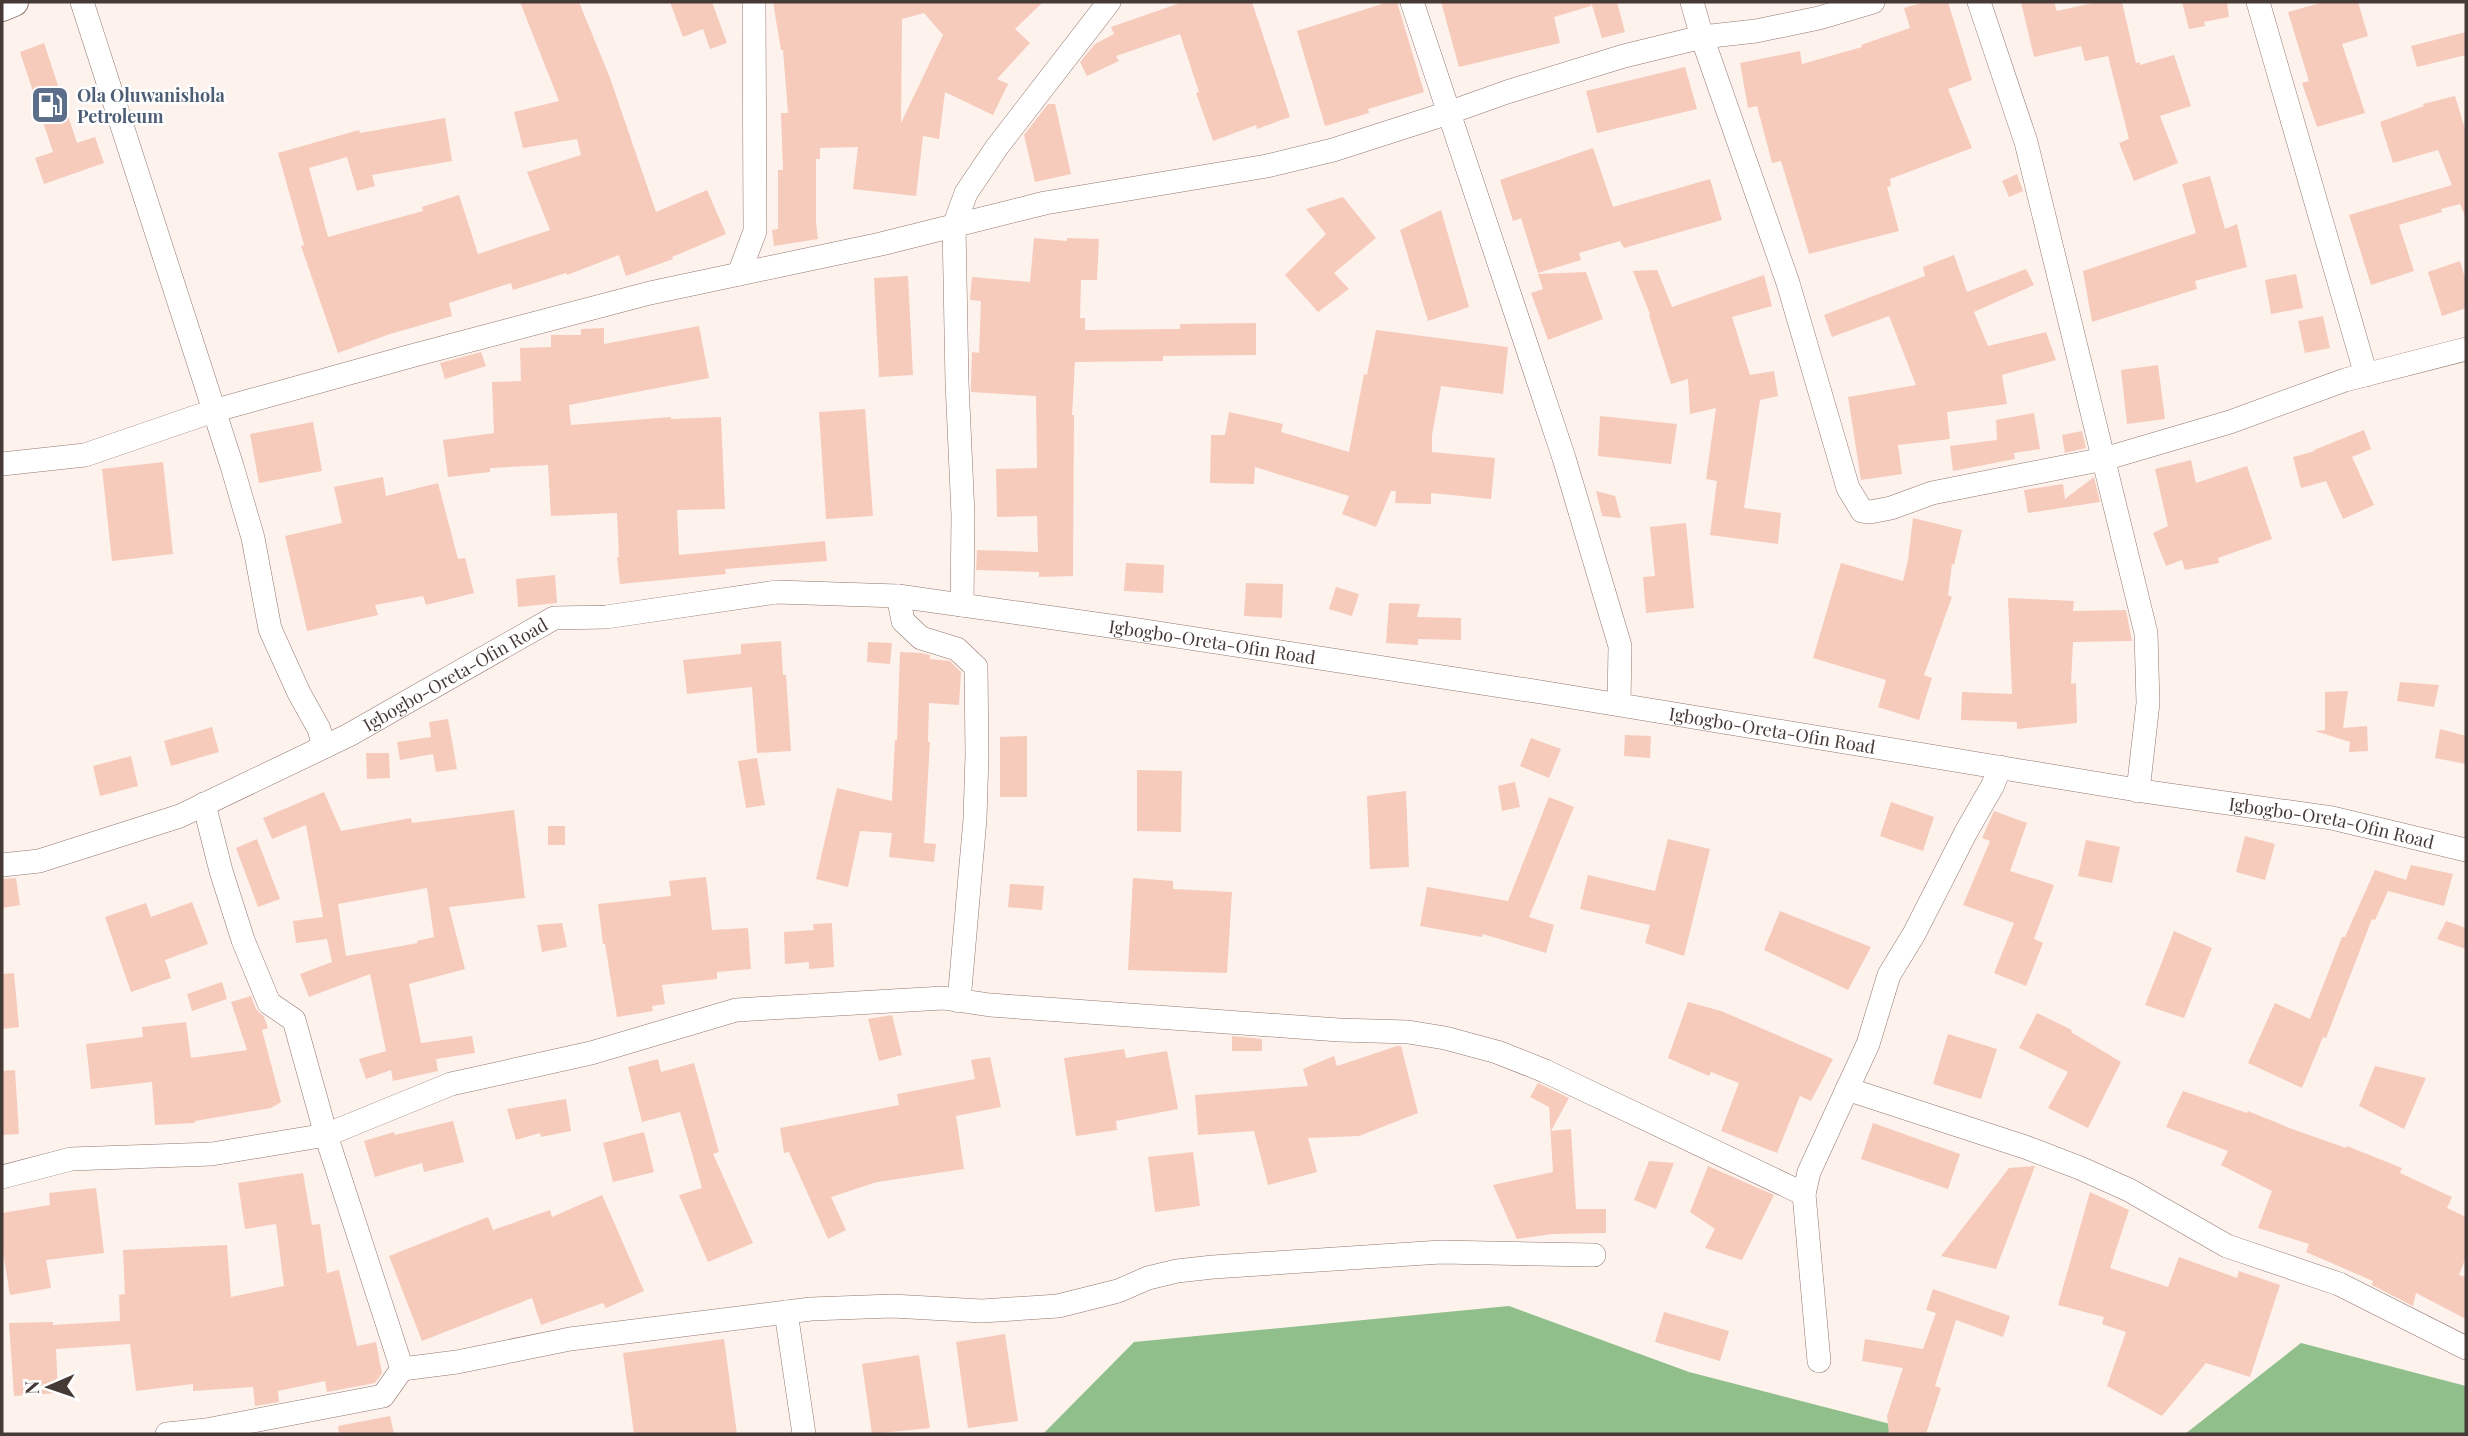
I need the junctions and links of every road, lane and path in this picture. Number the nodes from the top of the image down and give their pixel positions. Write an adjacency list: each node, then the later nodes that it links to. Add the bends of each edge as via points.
1 (14, 2): 10 (main road)
2 (82, 2): 19 (street)
3 (754, 2): 14 (street)
4 (1109, 2): 13 (street, via 997,147 966,193)
5 (1412, 2): 12 (street)
6 (1692, 2): 11 (street)
7 (1873, 2): 11 (street, via 1756,31)
8 (1979, 2): 20 (street, via 2026,142)
9 (2258, 2): 18 (street)
10 (2, 7)
11 (1702, 37): 12 (street, via 1624,56); 20 (street, via 1788,283 1848,488 1862,511)
12 (1448, 113): 13 (street, via 1267,166 1045,203); 24 (street, via 1564,458 1620,646)
13 (954, 226): 15 (street); 23 (street)
14 (755, 232): 15 (street); 16 (street)
15 (781, 265): 16 (street)
16 (739, 274): 19 (street, via 650,293)
17 (2466, 349): 18 (street)
18 (2366, 374): 20 (street, via 2230,422)
19 (213, 411): 21 (street, via 85,455); 25 (street, via 253,538 270,629)
20 (2104, 459): 27 (street, via 2146,632 2148,703)
21 (2, 464)
22 (898, 596): 23 (street, Igbogbo-Oreta-Ofin Road); 25 (street, Igbogbo-Oreta-Ofin Road, via 777,592 606,617 554,618); 31 (street, via 903,621 921,638 957,649 976,667 975,819)
23 (962, 605): 24 (street, Igbogbo-Oreta-Ofin Road)
24 (1619, 704): 26 (street, Igbogbo-Oreta-Ofin Road)
25 (324, 747): 28 (street, Igbogbo-Oreta-Ofin Road)
26 (2000, 767): 27 (street, Igbogbo-Oreta-Ofin Road); 32 (street, via 1889,975 1868,1044)
27 (2138, 791): 29 (street, Igbogbo-Oreta-Ofin Road, via 2332,818)
28 (204, 804): 30 (street, Igbogbo-Oreta-Ofin Road, via 180,816 39,861); 33 (street, via 243,940 269,1003 294,1020)
29 (2466, 850)
30 (2, 865)
31 (959, 1001): 33 (street, via 943,998 736,1010 591,1053 451,1084); 35 (street, via 1445,1038 1545,1071)
32 (1847, 1089): 35 (street, via 1809,1172); 38 (street, via 2080,1168 2129,1190 2227,1246 2339,1284)
33 (326, 1135): 34 (street, via 212,1154 71,1159); 40 (street)
34 (2, 1177)
35 (1804, 1194): 39 (street)
36 (1594, 1255): 37 (street, via 1441,1252 1213,1267 1158,1276 1058,1306 982,1311 892,1306)
37 (786, 1312): 40 (street, via 570,1339); 42 (street)
38 (2466, 1348)
39 (1818, 1361)
40 (402, 1369): 41 (street, via 383,1396)
41 (167, 1434)
42 (804, 1434)

